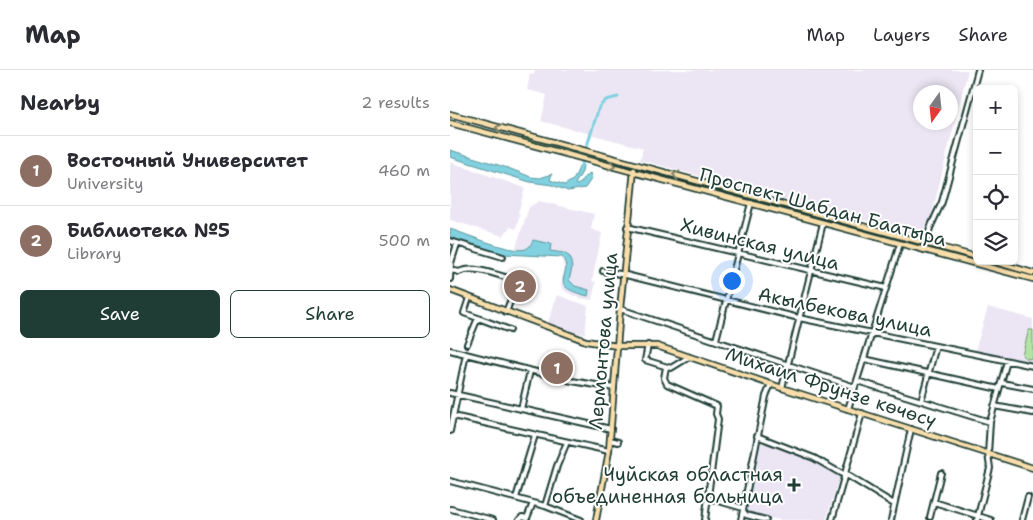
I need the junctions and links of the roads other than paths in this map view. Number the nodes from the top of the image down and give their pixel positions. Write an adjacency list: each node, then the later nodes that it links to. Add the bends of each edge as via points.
1 (978, 70): 20 (street, via 942,202)
2 (450, 114): 4 (main road)
3 (450, 123): 5 (main road)
4 (484, 124): 5 (main road); 6 (main road, one-way to 4)
5 (482, 131): 7 (main road)
6 (521, 134): 7 (main road); 8 (main road, Проспект Шабдан Баатыра)
7 (519, 141): 9 (main road, Проспект Шабдан Баатыра, one-way to 9)
8 (635, 164): 9 (main road, Лермонтова улица); 10 (main road, Проспект Шабдан Баатыра, one-way to 8)
9 (634, 172): 11 (main road, Проспект Шабдан Баатыра); 14 (main road, Лермонтова улица)
10 (753, 197): 11 (main road); 12 (main road, Проспект Шабдан Баатыра)
11 (752, 203): 13 (main road, Проспект Шабдан Баатыра); 24 (street)
12 (825, 216): 13 (main road); 15 (main road, Проспект Шабдан Баатыра)
13 (823, 223): 17 (main road, Проспект Шабдан Баатыра); 31 (street)
14 (627, 227): 24 (street, Хивинская улица); 34 (main road, Лермонтова улица)
15 (870, 228): 16 (main road, Проспект Шабдан Баатыра); 17 (main road)
16 (882, 231): 18 (main road); 20 (main road, Проспект Шабдан Баатыра)
17 (869, 235): 18 (main road, Проспект Шабдан Баатыра)
18 (880, 238): 22 (main road, Проспект Шабдан Баатыра)
19 (450, 241): 21 (street)
20 (926, 243): 23 (street); 25 (main road, Проспект Шабдан Баатыра)
21 (457, 244): 26 (street); 30 (street)
22 (900, 244): 23 (main road, Проспект Шабдан Баатыра); 37 (street)
23 (924, 250): 27 (main road, Проспект Шабдан Баатыра)
24 (739, 252): 31 (street, Хивинская улица); 40 (street)
25 (973, 256)
26 (503, 257)
27 (973, 262)
28 (984, 265): 36 (main road, Проспект Шабдан Баатыра)
29 (1006, 265): 33 (main road)
30 (452, 270): 35 (street); 42 (street, via 459,272 470,268 518,281)
31 (812, 270): 37 (street, Хивинская улица); 44 (street)
32 (602, 271): 34 (street, Акылбекова улица)
33 (1033, 273)
34 (623, 274): 40 (street, Акылбекова улица); 41 (main road, Лермонтова улица)
35 (450, 279)
36 (1033, 279)
37 (886, 288): 46 (street)
38 (450, 290): 39 (main road, Михаил Фрунзе көчөсү)
39 (469, 298): 42 (main road, Михаил Фрунзе көчөсү); 43 (street, via 464,313)
40 (726, 300): 44 (street, Акылбекова улица); 47 (street)
41 (620, 309): 47 (street); 49 (main road, Лермонтова улица)
42 (506, 312): 49 (main road, Михаил Фрунзе көчөсү, via 586,341)
43 (478, 318): 45 (street); 52 (street)
44 (799, 318): 46 (street, Акылбекова улица); 56 (street)
45 (510, 330)
46 (872, 333): 50 (street, Акылбекова улица); 54 (street)
47 (716, 340): 56 (street)
48 (648, 345): 49 (main road, Михаил Фрунзе көчөсү); 53 (main road, Михаил Фрунзе көчөсү); 57 (street, via 645,360)
49 (617, 346): 65 (main road, Лермонтова улица)
50 (936, 346): 55 (street, Акылбекова улица); 60 (street)
51 (450, 350): 52 (street)
52 (465, 354): 59 (street); 70 (street)
53 (691, 356): 57 (street, via 671,368); 63 (main road, Михаил Фрунзе көчөсү)
54 (864, 359): 60 (street); 61 (street)
55 (1007, 361): 58 (street, Акылбекова улица); 62 (street)
56 (787, 365): 64 (street); 66 (street)
57 (666, 366): 95 (street, via 664,378 667,384 717,406)
58 (1033, 366)
59 (530, 371): 65 (street); 73 (street)
60 (928, 375): 67 (street); 71 (street)
61 (857, 381): 64 (street); 71 (street)
62 (1002, 383): 67 (street); 68 (street)
63 (771, 384): 66 (main road, Михаил Фрунзе көчөсү); 83 (street)
64 (855, 387): 74 (street)
65 (614, 388): 79 (main road, Лермонтова улица)
66 (782, 388): 74 (main road, Михаил Фрунзе көчөсү)
67 (999, 389): 72 (street)
68 (1033, 389)
69 (450, 393): 70 (street)
70 (458, 395): 73 (street); 75 (street)
71 (921, 402): 78 (street)
72 (994, 406): 77 (street); 78 (street)
73 (521, 409): 79 (street)
74 (848, 409): 76 (main road, Михаил Фрунзе көчөсү)
75 (453, 413): 81 (street); 82 (street)
76 (862, 413): 80 (main road, Михаил Фрунзе көчөсү); 90 (street)
77 (1033, 413)
78 (990, 422): 88 (street)
79 (611, 429): 84 (main road, Лермонтова улица)
80 (911, 429): 88 (main road, Михаил Фрунзе көчөсү); 98 (street)
81 (450, 431)
82 (534, 436): 86 (street); 94 (street)
83 (757, 436): 90 (street); 101 (street)
84 (610, 440): 85 (street); 87 (main road, Лермонтова улица)
85 (618, 442)
86 (567, 444): 87 (street); 99 (street)
87 (609, 451): 107 (main road, Лермонтова улица)
88 (988, 454): 89 (main road, Михаил Фрунзе көчөсү); 103 (street, via 989,475)
89 (1033, 468)
90 (846, 474): 98 (street); 111 (street)
91 (940, 474): 96 (street)
92 (450, 481): 94 (street)
93 (1028, 497): 114 (street)
94 (516, 498): 97 (street)
95 (708, 498): 101 (street); 108 (street)
96 (934, 502): 102 (street); 103 (street)
97 (533, 503): 99 (street); 105 (street, via 527,518)
98 (894, 504): 112 (street)
99 (545, 506): 106 (street)
100 (451, 509): 104 (street)
101 (743, 510): 109 (street); 110 (street, via 746,515)
102 (930, 517)
103 (977, 518): 113 (street)
104 (492, 520)
105 (519, 520)
106 (581, 520)
107 (596, 520)
108 (705, 520)
109 (741, 520)
110 (766, 520)
111 (832, 520)
112 (891, 520)
113 (991, 520)
114 (1022, 520)

